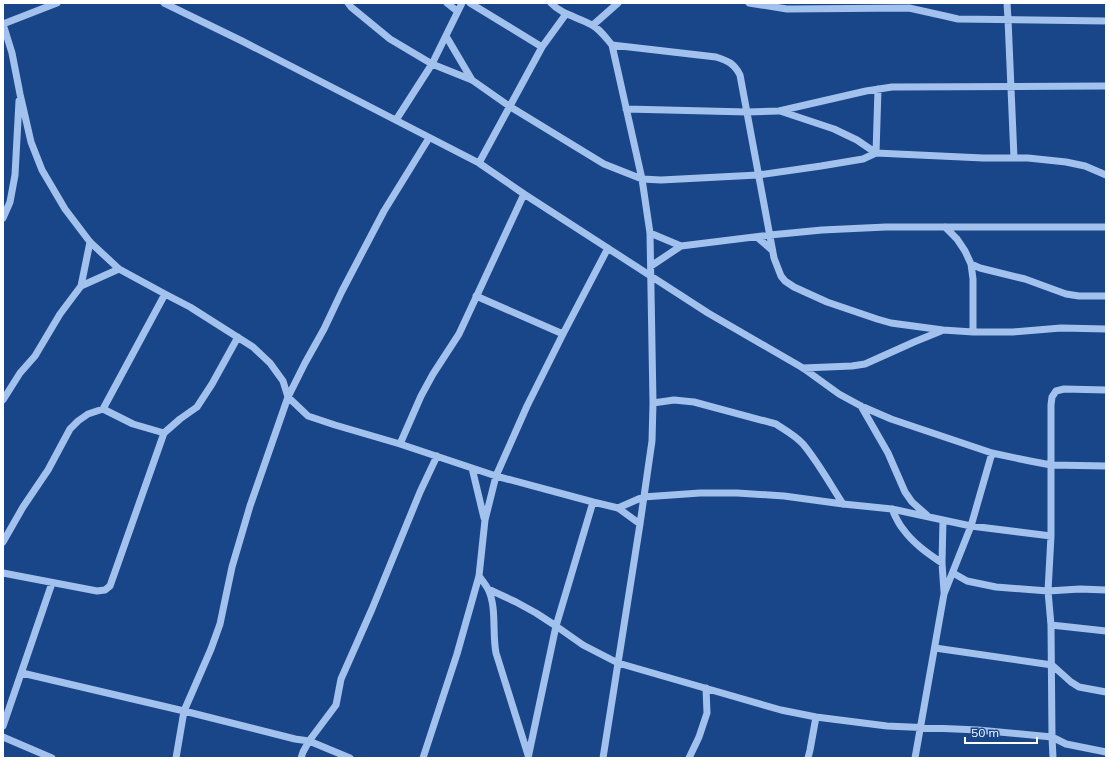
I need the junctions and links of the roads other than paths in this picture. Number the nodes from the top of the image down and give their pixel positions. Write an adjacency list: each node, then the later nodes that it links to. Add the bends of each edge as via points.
1 (57, 3): 17 (street)
2 (164, 3): 32 (street)
3 (348, 3): 22 (street, via 390,39)
4 (447, 3): 13 (street)
5 (462, 3): 13 (street)
6 (470, 3): 21 (street)
7 (551, 3): 14 (street)
8 (618, 3): 18 (street)
9 (749, 3): 12 (street)
10 (782, 3): 12 (street)
11 (1007, 3): 15 (street)
12 (787, 9): 15 (street, via 909,8 958,18)
13 (458, 11): 19 (street)
14 (566, 14): 18 (street); 21 (street)
15 (1008, 19): 16 (street); 25 (street)
16 (1106, 21)
17 (3, 23): 27 (street)
18 (593, 25): 20 (street)
19 (446, 36): 22 (street); 23 (street)
20 (612, 45): 29 (street); 31 (street, via 727,60 736,67 740,75)
21 (542, 47): 28 (street)
22 (432, 64): 23 (street); 32 (street)
23 (472, 80): 28 (street)
24 (1106, 86): 25 (street)
25 (1011, 87): 26 (street); 35 (street)
26 (878, 89): 30 (street); 34 (street)
27 (20, 94): 41 (street, via 15,175 10,202); 47 (street, via 31,142 42,170 65,209)
28 (509, 106): 36 (street); 39 (street, via 604,164)
29 (626, 109): 31 (street); 39 (street)
30 (779, 111): 31 (street); 34 (street, via 834,129)
31 (747, 112): 37 (street)
32 (396, 120): 33 (street)
33 (429, 138): 36 (street); 66 (street, via 384,211)
34 (876, 153): 35 (street); 37 (street, via 863,159)
35 (1014, 158): 38 (street, via 1066,162 1085,166)
36 (479, 163): 40 (street)
37 (758, 175): 39 (street); 45 (street)
38 (1106, 175)
39 (642, 179): 44 (street)
40 (524, 194): 49 (street); 57 (street)
41 (3, 218)
42 (945, 227): 43 (street); 45 (street, via 822,230); 51 (street, via 961,245)
43 (1106, 227)
44 (650, 233): 48 (street); 52 (street)
45 (770, 235): 46 (street); 50 (street)
46 (757, 237): 48 (street); 50 (street)
47 (90, 242): 53 (street); 55 (street)
48 (681, 246): 52 (street)
49 (608, 248): 54 (street); 62 (street)
50 (772, 250): 60 (street, via 781,276 794,287 827,302 877,319)
51 (971, 264): 58 (street, via 1066,294); 61 (street)
52 (651, 266): 54 (street)
53 (119, 269): 55 (street); 56 (street)
54 (651, 276): 64 (street, via 708,313); 68 (street)
55 (81, 286): 67 (street)
56 (165, 294): 63 (street); 70 (street)
57 (476, 296): 62 (street); 72 (street, via 459,334 421,396)
58 (1106, 296)
59 (1106, 328): 61 (street)
60 (942, 330): 61 (street); 64 (street, via 865,364)
61 (972, 332)
62 (563, 334): 78 (street, via 526,406)
63 (238, 337): 66 (street, via 270,362 283,380); 71 (street, via 197,407)
64 (803, 368): 69 (street, via 839,394)
65 (1106, 390): 75 (street, via 1064,389 1056,391 1052,396)
66 (288, 396): 72 (street, via 308,416); 109 (street, via 232,567 220,624)
67 (3, 400)
68 (653, 403): 79 (street, via 652,441); 81 (street, via 674,400 694,402 776,424 802,444)
69 (861, 406): 73 (street, via 891,419); 84 (street, via 888,453 905,492)
70 (103, 409): 71 (street, via 132,424); 90 (street, via 88,414 70,429)
71 (164, 433): 95 (street, via 110,586 97,591)
72 (400, 444): 74 (street)
73 (992, 453): 75 (street); 88 (street)
74 (438, 456): 77 (street); 116 (street, via 420,492 341,679 336,705)
75 (1051, 464): 76 (street); 89 (street)
76 (1106, 466)
77 (472, 468): 78 (street); 85 (street)
78 (496, 476): 80 (street); 85 (street)
79 (643, 497): 81 (street, via 737,493); 82 (street); 87 (street)
80 (592, 502): 82 (street); 101 (street)
81 (843, 504): 83 (street)
82 (618, 508): 87 (street)
83 (892, 509): 84 (street); 91 (street, via 909,537)
84 (930, 518): 86 (street)
85 (485, 520): 94 (street)
86 (942, 520): 88 (street); 91 (street)
87 (640, 524): 104 (street)
88 (971, 526): 89 (street); 92 (street)
89 (1051, 536): 98 (street)
90 (3, 542)
91 (942, 563): 99 (street)
92 (954, 573): 98 (street, via 967,581 996,587); 99 (street)
93 (3, 574): 95 (street)
94 (479, 576): 96 (street); 123 (street, via 457,654)
95 (52, 583): 106 (street)
96 (488, 589): 101 (street); 119 (street, via 493,608 496,653)
97 (1106, 590): 98 (street)
98 (1048, 591): 100 (street)
99 (944, 594): 103 (street)
100 (1051, 625): 102 (street); 105 (street)
101 (556, 626): 104 (street, via 583,645); 119 (street)
102 (1106, 631)
103 (935, 648): 105 (street); 112 (street)
104 (618, 663): 107 (street); 124 (street)
105 (1052, 665): 108 (street, via 1079,687); 114 (street)
106 (22, 673): 109 (street); 111 (street)
107 (706, 688): 110 (street); 125 (street, via 707,713)
108 (1106, 692)
109 (184, 711): 115 (street); 121 (street)
110 (816, 717): 112 (street, via 887,726); 126 (street)
111 (3, 726)
112 (921, 727): 114 (street); 127 (street)
113 (3, 736): 120 (street)
114 (1052, 738): 117 (street, via 1066,744); 128 (street)
115 (295, 739): 116 (street); 118 (street)
116 (309, 741): 118 (street); 122 (street)
117 (1106, 752)
118 (302, 755)
119 (528, 757)
120 (52, 758)
121 (176, 758)
122 (350, 758)
123 (422, 758)
124 (603, 758)
125 (689, 758)
126 (808, 758)
127 (915, 758)
128 (1053, 758)

